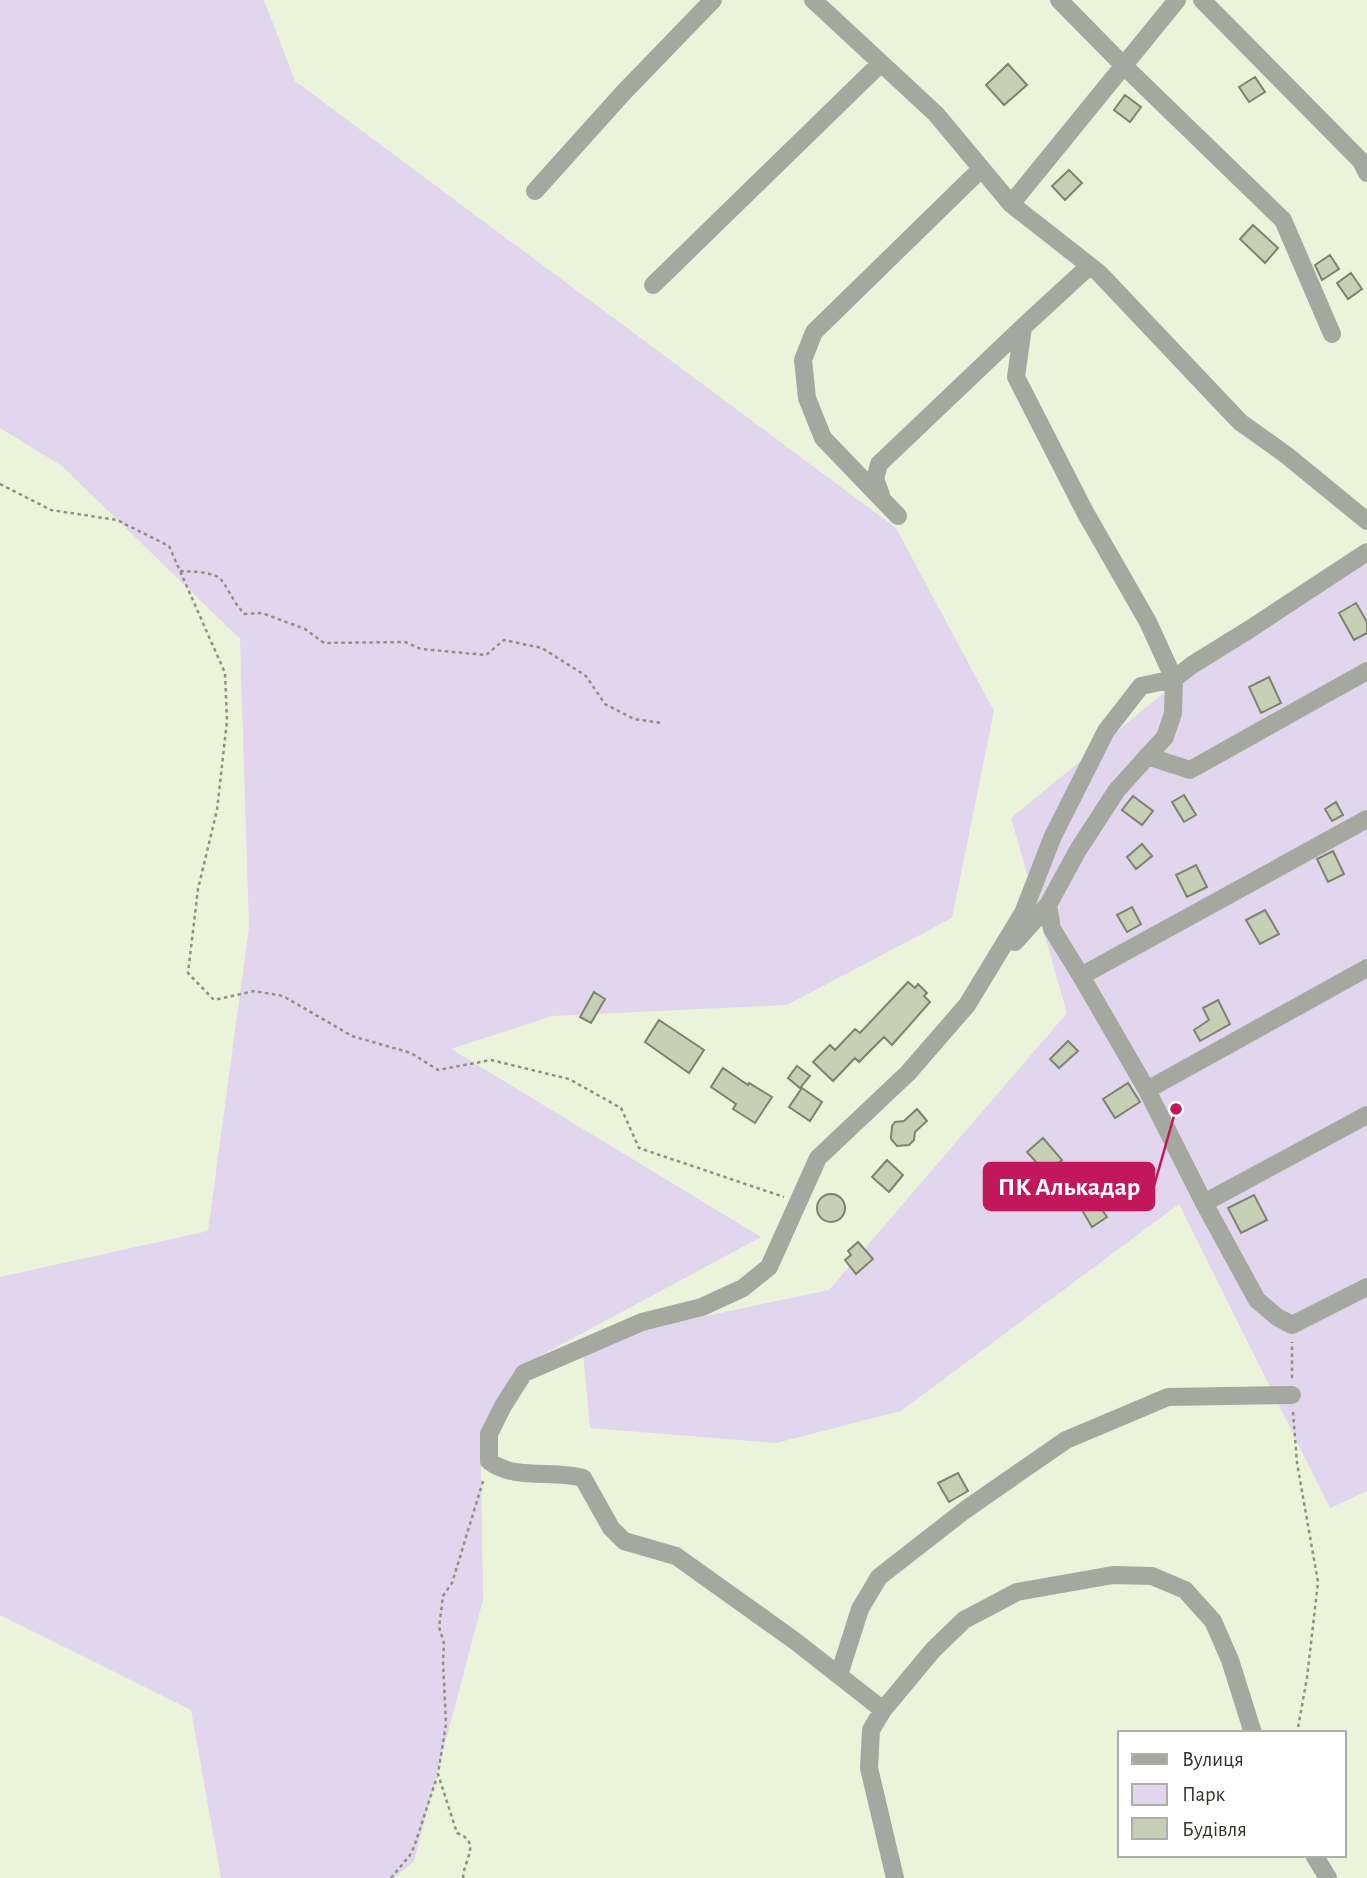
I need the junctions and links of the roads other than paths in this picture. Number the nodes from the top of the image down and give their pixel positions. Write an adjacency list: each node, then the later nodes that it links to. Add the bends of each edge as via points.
1 (713, 0): 10 (street)
2 (813, 0): 6 (street)
3 (1059, 0): 7 (street)
4 (1177, 0): 7 (street)
5 (1202, 0): 9 (street, via 1361,161)
6 (881, 63): 8 (street, via 936,114); 13 (street)
7 (1124, 66): 11 (street); 15 (street, via 1283,220)
8 (981, 169): 11 (street); 16 (street, via 814,332 803,360 807,398 823,438)
9 (1367, 173)
10 (535, 191)
11 (1011, 204): 18 (street, via 1099,273 1240,422)
12 (1086, 270): 14 (street)
13 (653, 285)
14 (1023, 327): 16 (street, via 879,464 876,479); 21 (street, via 1016,377)
15 (1332, 334)
16 (883, 500): 17 (street)
17 (898, 516)
18 (1367, 521)
19 (1367, 552): 21 (street)
20 (1367, 671): 22 (street, via 1190,770)
21 (1174, 679): 22 (street, via 1173,713 1165,737); 27 (street, via 1141,686 1106,731 1053,836 1023,913)
22 (1147, 756): 24 (street, via 1117,790)
23 (1367, 819): 26 (street)
24 (1048, 905): 26 (street, via 1052,929); 27 (street)
25 (1367, 968): 28 (street)
26 (1081, 975): 28 (street)
27 (981, 982): 33 (street, via 908,1073 818,1158 769,1267 743,1288 702,1307 642,1322 524,1373 489,1434 489,1461 498,1468 583,1478 611,1528 624,1541 676,1556)
28 (1147, 1090): 30 (street)
29 (1367, 1115): 30 (street)
30 (1204, 1203): 31 (street, via 1257,1300 1276,1317 1292,1325)
31 (1367, 1287)
32 (1292, 1395): 33 (street, via 1168,1397 1066,1440 879,1577 860,1609)
33 (839, 1675): 34 (street)
34 (883, 1710): 35 (street, via 964,1620 1017,1592 1113,1575 1152,1577 1185,1590 1213,1621); 37 (street, via 871,1730 869,1768)
35 (1252, 1731)
36 (1315, 1857): 38 (street)
37 (895, 1878)
38 (1328, 1878)

